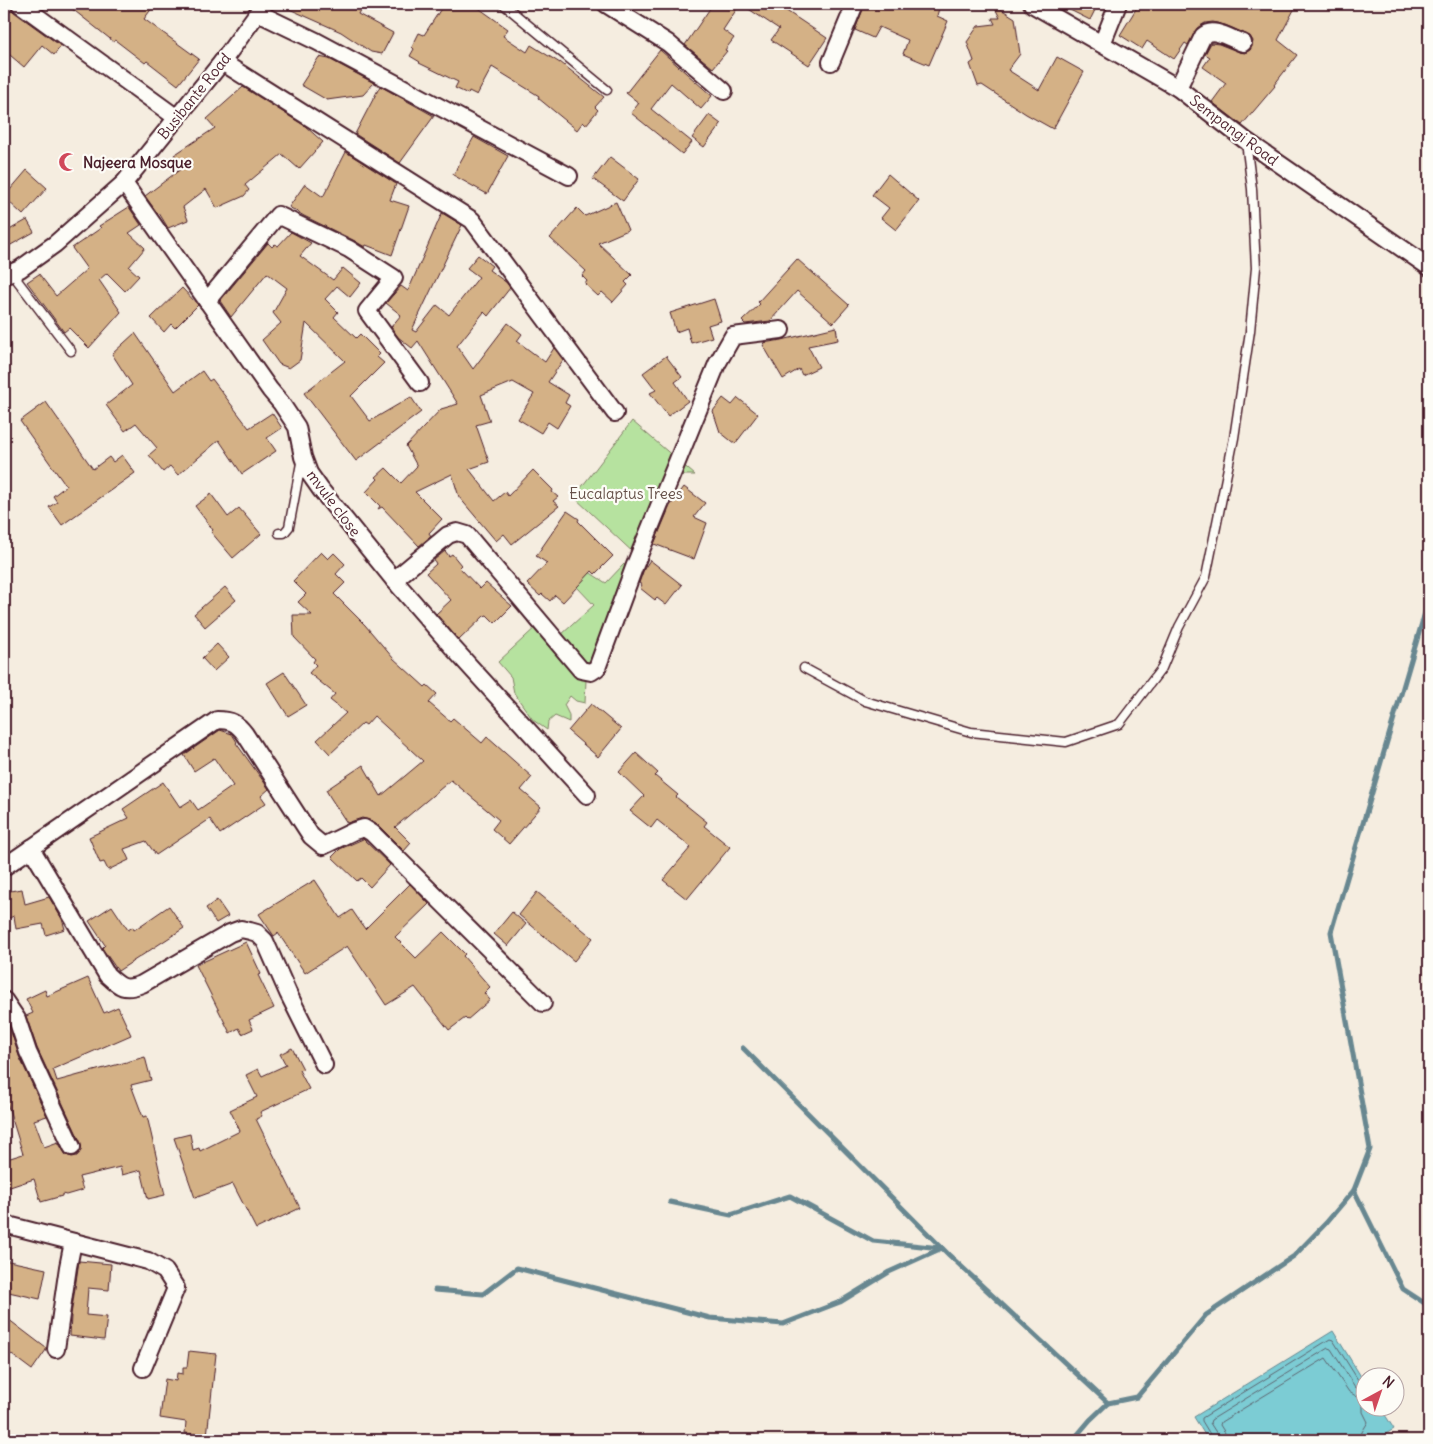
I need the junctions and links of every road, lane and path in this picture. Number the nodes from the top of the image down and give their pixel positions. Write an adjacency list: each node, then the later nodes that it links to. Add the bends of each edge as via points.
1 (20, 4): 15 (street)
2 (503, 4): 13 (lane)
3 (606, 4): 14 (street, via 668,44)
4 (855, 4): 11 (street)
5 (1032, 4): 9 (street, Sempangi Road)
6 (1118, 4): 9 (street)
7 (261, 8): 10 (street, Busibante Road); 17 (street, via 316,41)
8 (1243, 43): 12 (street, via 1213,31 1206,33)
9 (1102, 44): 12 (street, Sempangi Road)
10 (222, 62): 15 (street, Busibante Road); 26 (street, via 472,220)
11 (831, 62)
12 (1178, 88): 16 (street, Sempangi Road)
13 (607, 90)
14 (724, 91)
15 (177, 118): 18 (street, Busibante Road)
16 (1245, 140): 19 (street, Sempangi Road); 30 (lane, via 1252,189 1256,268 1234,438 1206,577 1179,626 1162,668 1119,724 1066,742 971,732 864,701)
17 (569, 176)
18 (124, 183): 20 (street, Busibante Road, via 68,233); 22 (street, mvule close)
19 (1429, 267)
20 (20, 269): 21 (street, Busibante Road); 24 (lane, via 17,280)
21 (4, 276)
22 (207, 301): 25 (street, via 278,215 349,249 394,278 367,311); 27 (street, mvule close, via 293,419)
23 (782, 330): 29 (street, via 733,336 717,364 597,668 591,672 581,670 467,535 457,532 448,535)
24 (71, 350)
25 (420, 383)
26 (615, 413)
27 (303, 457): 28 (lane, via 289,527 284,533); 29 (street, mvule close, via 313,480)
28 (279, 533)
29 (394, 580): 31 (street, mvule close)
30 (804, 668)
31 (587, 795)
32 (31, 848): 33 (street); 35 (street, via 217,720 229,720 242,730 318,843 324,846 364,828 372,833); 36 (street, via 107,975 124,988 142,984 230,933 241,929 257,933 265,941)
33 (4, 866)
34 (4, 1000): 37 (street, via 17,1019 28,1052)
35 (543, 1003)
36 (324, 1065)
37 (72, 1147)
38 (4, 1224): 39 (street)
39 (73, 1242): 40 (street); 41 (street, via 148,1261 165,1271 176,1288)
40 (56, 1349)
41 (143, 1368)

